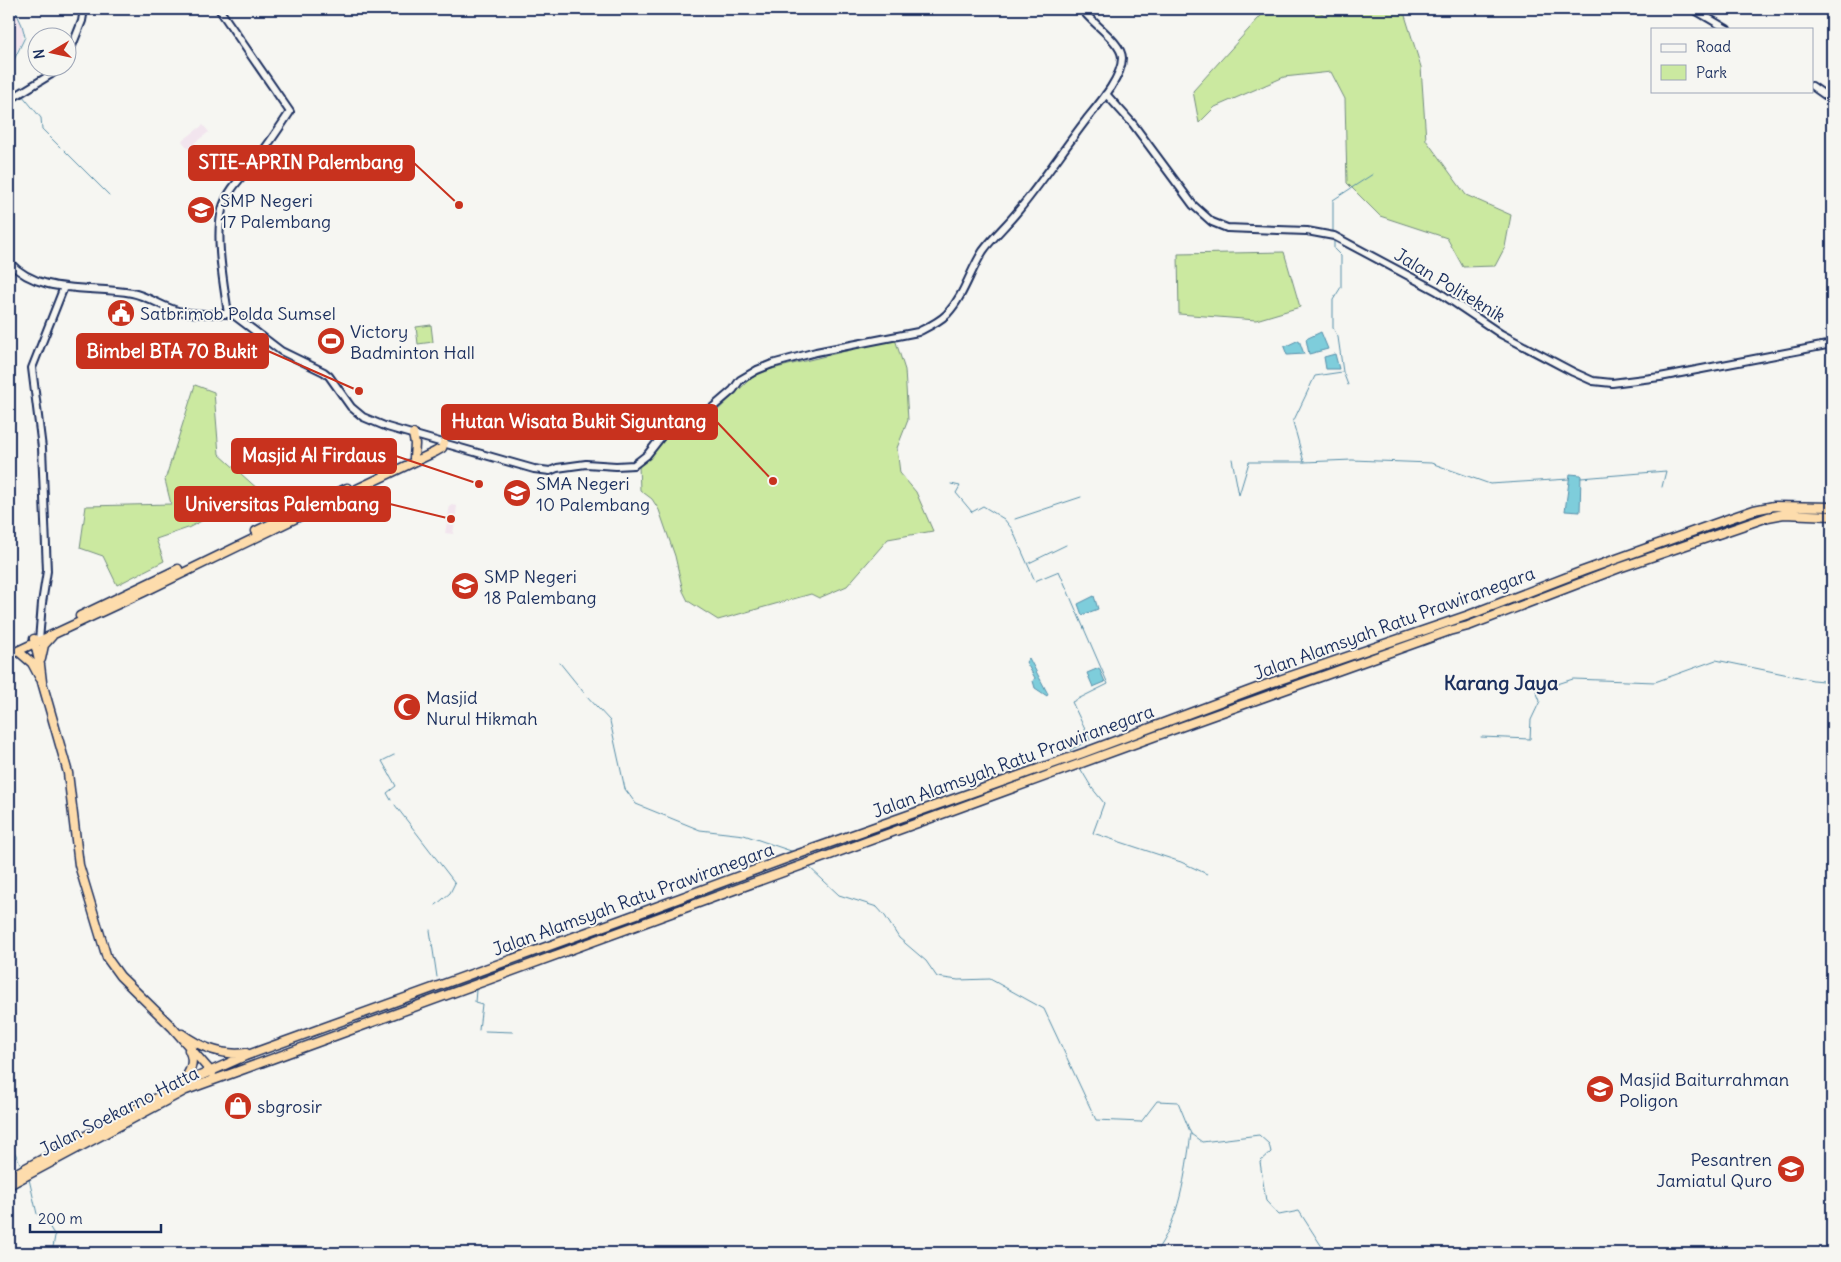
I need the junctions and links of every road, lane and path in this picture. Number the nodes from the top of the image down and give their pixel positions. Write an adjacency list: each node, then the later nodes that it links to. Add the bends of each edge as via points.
1 (84, 9): 6 (street)
2 (218, 9): 14 (street, via 290,112 248,168 222,210 221,251)
3 (1082, 9): 9 (street, via 1122,54 1122,63)
4 (1693, 9): 5 (street)
5 (1725, 28)
6 (78, 31)
7 (45, 78): 10 (street)
8 (1814, 87): 11 (street)
9 (1106, 94): 15 (street, Jalan Politeknik, via 1128,118 1193,205 1212,222 1224,228 1333,235 1437,291 1501,334 1598,382 1618,383 1660,377); 17 (street, via 1019,210 984,250 947,314 918,332 816,352 757,370 740,380 712,408 669,427 634,465 586,464 550,471 524,467)
10 (9, 100)
11 (1832, 100)
12 (9, 262): 13 (street, via 34,280)
13 (64, 287): 14 (street, via 132,293 180,312); 24 (street, via 32,368 42,448 47,571)
14 (228, 314): 16 (street, via 242,320 281,351 324,372 351,408 363,417)
15 (1832, 344)
16 (413, 434): 17 (street); 18 (highway)
17 (442, 443): 18 (highway); 23 (highway, via 442,448 435,452)
18 (414, 458): 24 (highway, via 316,502)
19 (1832, 507): 21 (highway, Jalan Alamsyah Ratu Prawiranegara, via 1766,507)
20 (1832, 516): 22 (highway, Jalan Alamsyah Ratu Prawiranegara, via 1776,515)
21 (1703, 528): 22 (highway); 26 (highway, Jalan Alamsyah Ratu Prawiranegara)
22 (1706, 537): 29 (highway, Jalan Alamsyah Ratu Prawiranegara)
23 (53, 634): 24 (highway); 30 (highway, via 44,645)
24 (34, 641): 25 (highway); 27 (highway); 30 (highway)
25 (9, 650)
26 (1368, 650): 29 (highway); 33 (highway, Jalan Alamsyah Ratu Prawiranegara)
27 (18, 651): 28 (highway); 30 (highway)
28 (9, 655)
29 (1370, 660): 34 (highway, Jalan Alamsyah Ratu Prawiranegara)
30 (39, 669): 31 (highway, via 68,773 79,865 104,952 120,976)
31 (172, 1028): 32 (highway); 33 (highway, via 204,1047 224,1053)
32 (185, 1042): 35 (highway); 37 (highway, via 192,1063)
33 (255, 1052): 35 (highway, Jalan Alamsyah Ratu Prawiranegara)
34 (282, 1054): 35 (highway, via 266,1056 223,1072); 36 (highway, Jalan Alamsyah Ratu Prawiranegara)
35 (210, 1070): 36 (highway); 37 (highway, Jalan Soekarno Hatta)
36 (217, 1078): 38 (highway, Jalan Soekarno Hatta, via 186,1090)
37 (182, 1084): 38 (highway, Jalan Soekarno Hatta)
38 (32, 1168): 39 (highway, Jalan Soekarno Hatta)
39 (22, 1174): 40 (highway, Jalan Soekarno Hatta); 41 (highway, Jalan Soekarno Hatta)
40 (9, 1176)
41 (9, 1185)

